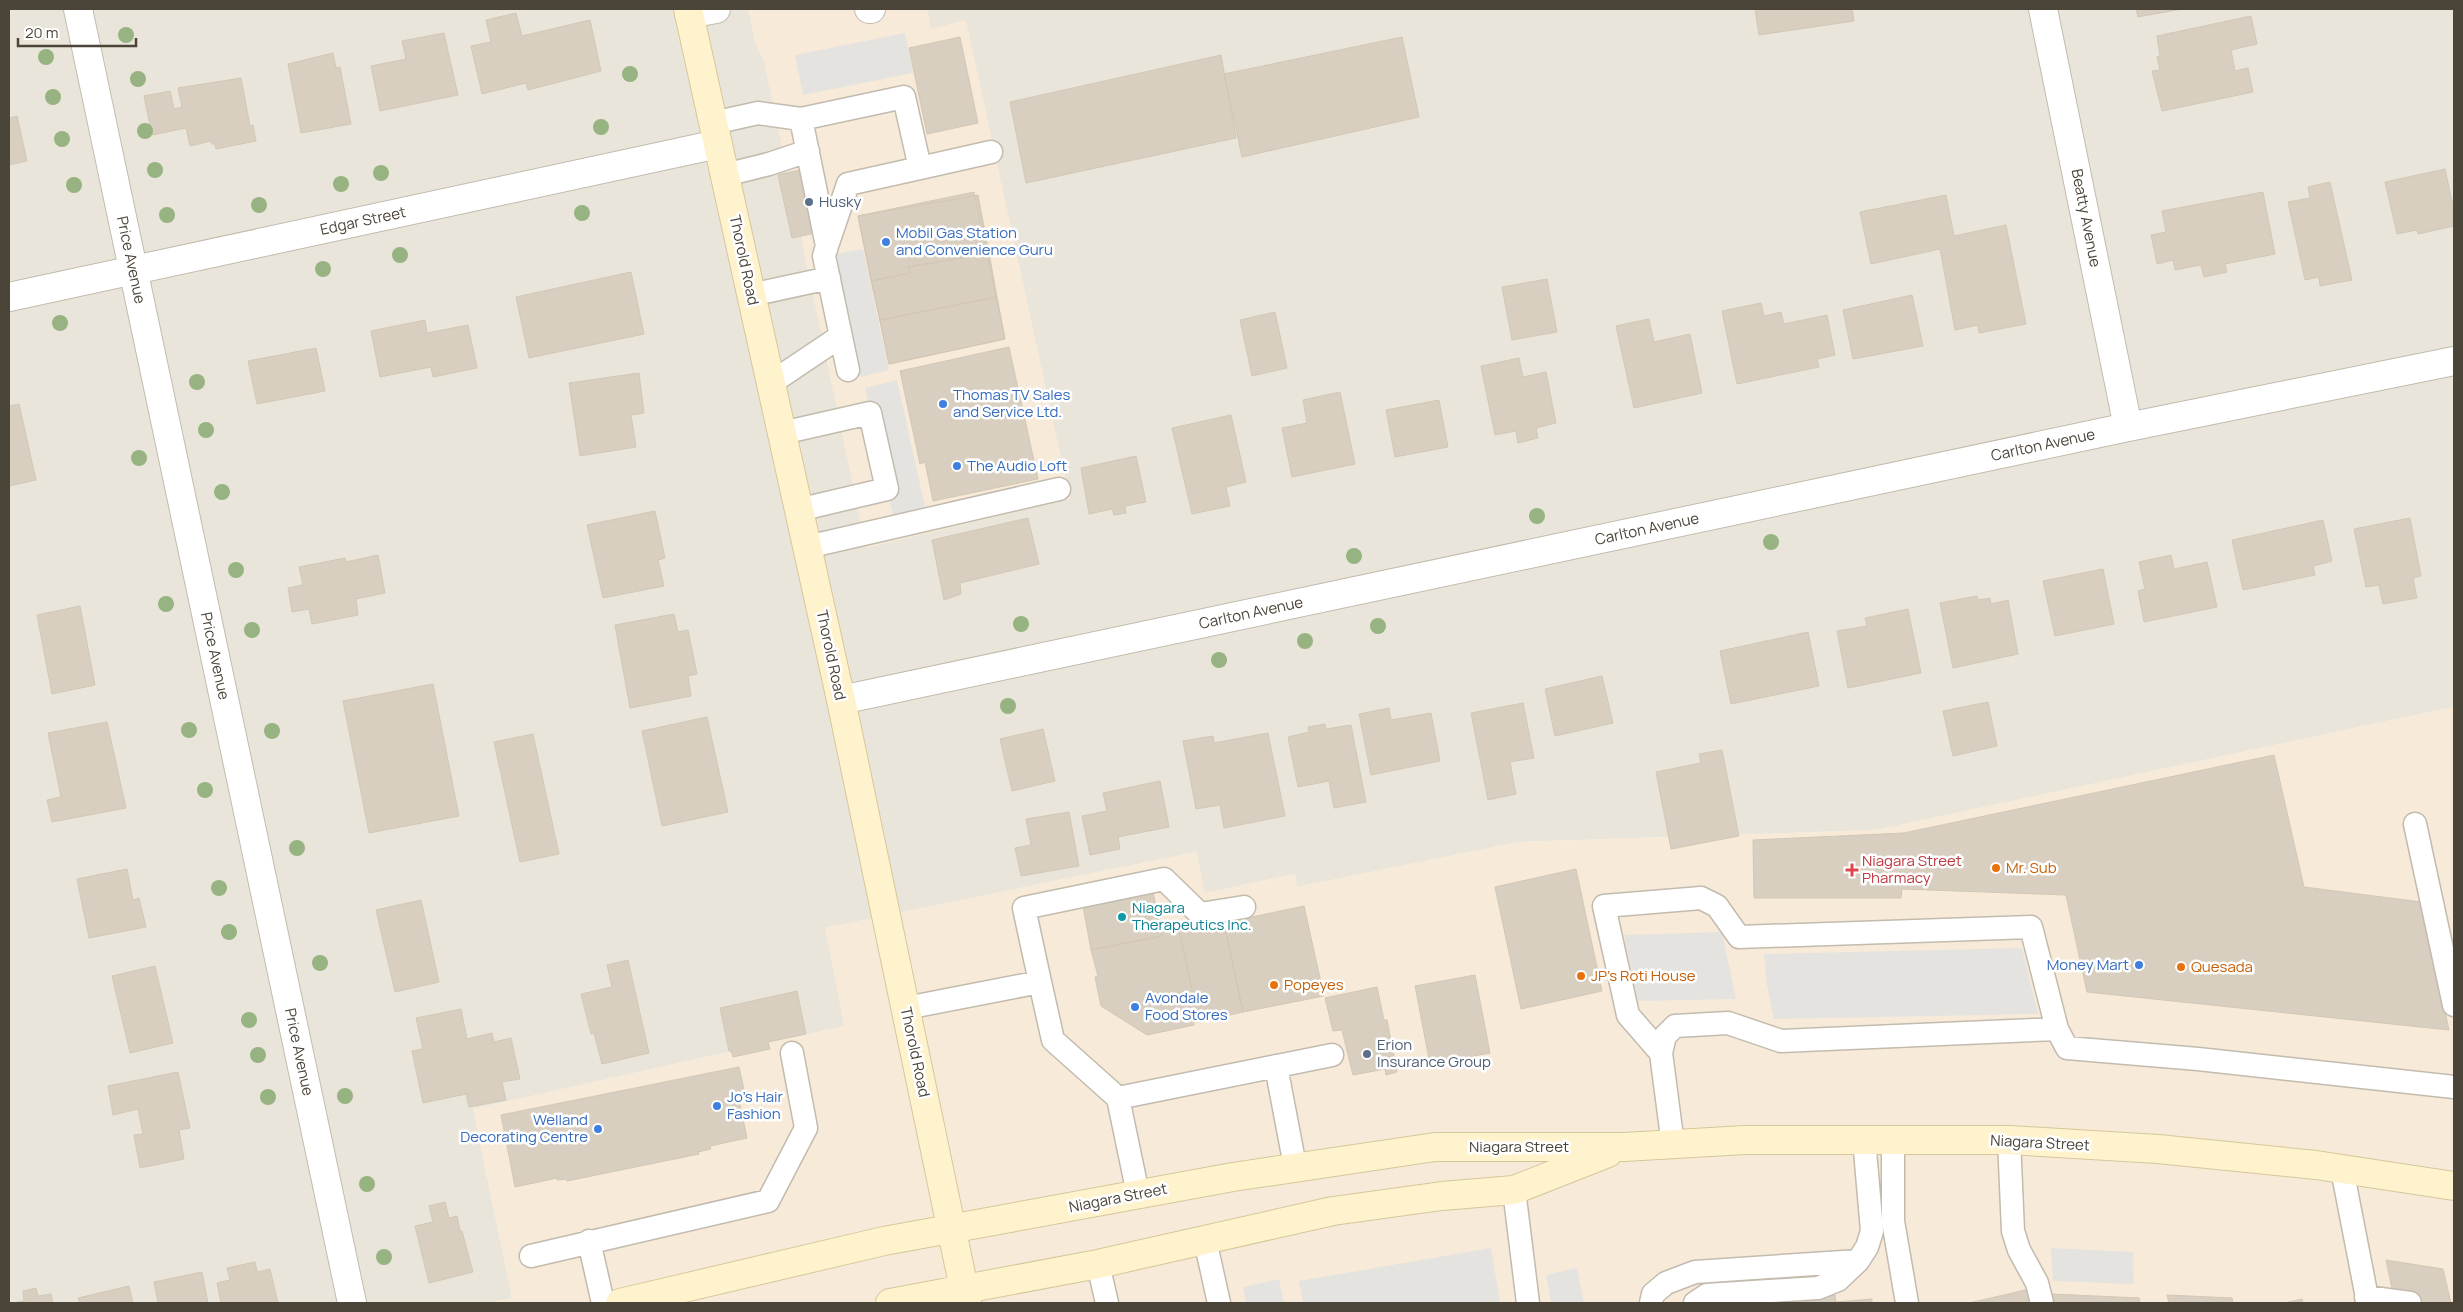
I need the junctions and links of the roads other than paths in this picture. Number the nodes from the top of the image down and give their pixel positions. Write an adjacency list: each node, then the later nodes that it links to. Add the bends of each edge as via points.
1 (78, 9): 12 (street, Price Avenue)
2 (716, 9): 4 (street)
3 (2043, 9): 20 (street, Beatty Avenue)
4 (689, 11): 6 (main road, Thorold Road)
5 (801, 119): 6 (lane, via 758,113); 7 (lane); 9 (lane, via 904,97)
6 (716, 134): 10 (main road, Thorold Road); 12 (street, Edgar Street)
7 (808, 151): 10 (lane); 11 (lane)
8 (991, 152): 9 (lane)
9 (920, 168): 11 (lane, via 848,184)
10 (725, 175): 14 (main road, Thorold Road)
11 (827, 246): 13 (lane, via 824,256)
12 (134, 270): 15 (street, Edgar Street); 56 (street, Price Avenue)
13 (829, 278): 14 (lane); 16 (lane)
14 (751, 295): 19 (main road, Thorold Road)
15 (9, 297)
16 (841, 336): 18 (lane); 19 (lane)
17 (2454, 361): 20 (street, Carlton Avenue)
18 (848, 370)
19 (771, 384): 21 (main road, Thorold Road)
20 (2128, 427): 25 (street, Carlton Avenue)
21 (782, 433): 23 (main road, Thorold Road); 23 (lane, via 870,413 887,489)
22 (1059, 489): 24 (lane)
23 (798, 510): 24 (main road, Thorold Road)
24 (807, 547): 25 (main road, Thorold Road)
25 (841, 700): 30 (main road, Thorold Road)
26 (2415, 824): 29 (lane)
27 (1244, 907): 28 (lane, via 1200,914 1164,878 1024,908)
28 (1040, 982): 30 (lane); 37 (lane, via 1053,1040)
29 (2454, 1005)
30 (906, 1008): 48 (main road, Thorold Road)
31 (2057, 1029): 33 (lane, via 1781,1041 1728,1023 1693,1024 1675,1026 1665,1036); 33 (lane, via 2031,926 1739,937 1717,906 1700,898 1604,906 1628,1015); 36 (lane, via 2067,1048)
32 (792, 1053): 50 (lane, via 806,1128 768,1201)
33 (1661, 1053): 41 (lane)
34 (1332, 1055): 35 (lane)
35 (1276, 1066): 37 (lane); 43 (lane)
36 (2454, 1087)
37 (1118, 1098): 47 (lane)
38 (1864, 1139): 39 (main road, Niagara Street); 41 (main road, Niagara Street, via 1745,1140); 52 (lane, via 1872,1231)
39 (1893, 1140): 40 (main road, Niagara Street); 65 (lane, via 1893,1221)
40 (2009, 1140): 44 (main road, Niagara Street, via 2158,1149); 66 (lane, via 2013,1231 2019,1250 2037,1283)
41 (1673, 1146): 42 (main road, Niagara Street)
42 (1624, 1147): 43 (main road, Niagara Street, via 1435,1148); 46 (main road, Niagara Street)
43 (1295, 1166): 47 (main road, Niagara Street)
44 (2342, 1169): 45 (main road, Niagara Street); 55 (lane)
45 (2454, 1186)
46 (1514, 1190): 49 (main road, Niagara Street, via 1333,1211); 62 (lane)
47 (1138, 1194): 48 (main road, Niagara Street)
48 (952, 1229): 54 (main road, Thorold Road); 58 (main road, Niagara Street, via 884,1241)
49 (1205, 1240): 53 (main road, Niagara Street); 61 (lane)
50 (589, 1241): 51 (lane); 57 (lane)
51 (530, 1256)
52 (1858, 1261): 63 (lane, via 1695,1272 1666,1283 1654,1294); 64 (lane, via 1838,1280 1818,1288 1707,1296)
53 (1098, 1264): 54 (main road, Niagara Street); 60 (lane)
54 (966, 1296): 59 (main road, Niagara Street)
55 (2367, 1300): 67 (lane)
56 (352, 1303)
57 (603, 1303)
58 (620, 1303)
59 (890, 1303)
60 (1107, 1303)
61 (1219, 1303)
62 (1528, 1303)
63 (1651, 1303)
64 (1695, 1303)
65 (1906, 1303)
66 (2042, 1303)
67 (2410, 1303)

